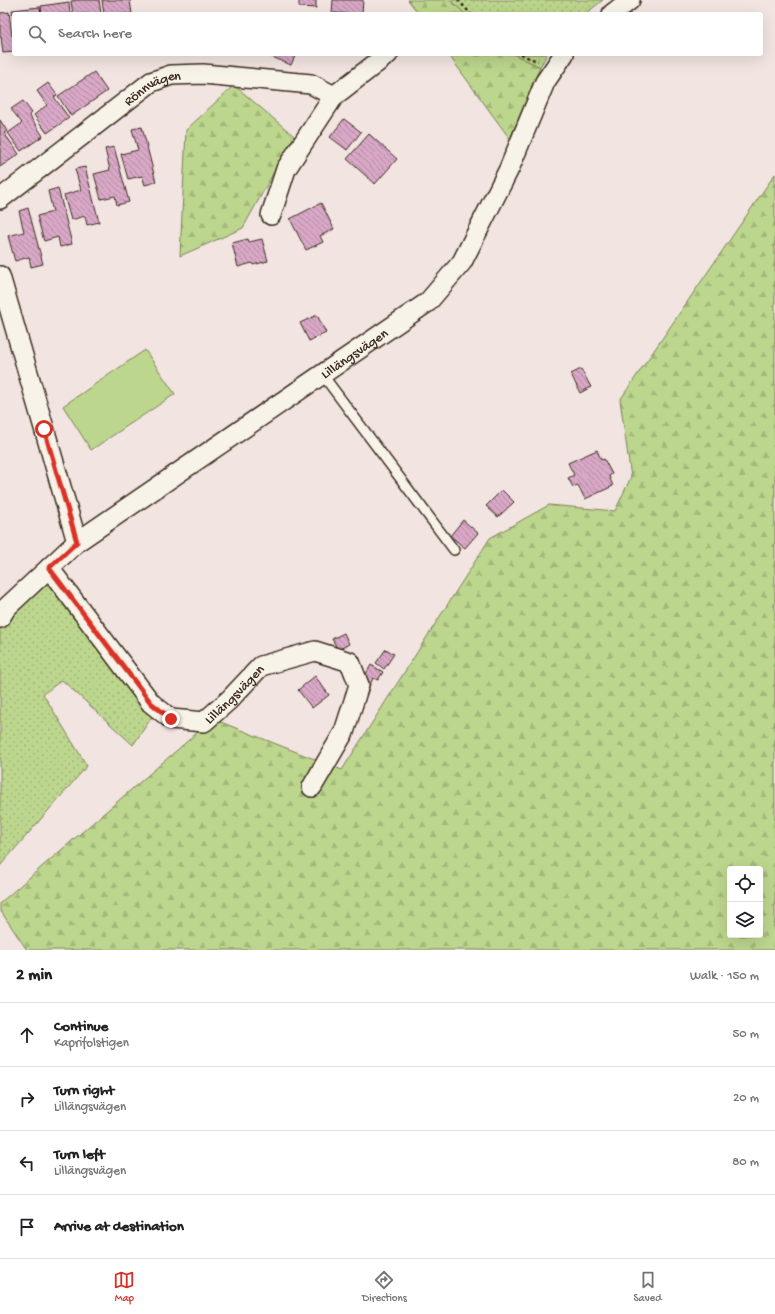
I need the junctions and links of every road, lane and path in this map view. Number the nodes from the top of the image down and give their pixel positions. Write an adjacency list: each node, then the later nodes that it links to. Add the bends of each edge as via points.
1 (458, 0): 3 (path)
2 (630, 0): 4 (street)
3 (469, 12)
4 (615, 12)
5 (385, 56): 7 (street)
6 (563, 56): 11 (street, Lillängsvägen, via 545,82 509,169 462,262 428,302)
7 (334, 96): 8 (street, Rönnvägen, via 311,84 203,74 171,75 151,82); 9 (street, via 286,169)
8 (0, 199)
9 (271, 216)
10 (0, 276): 12 (street)
11 (322, 374): 12 (street, Lillängsvägen); 13 (lane)
12 (77, 542): 14 (street, Lillängsvägen)
13 (454, 550)
14 (49, 568): 15 (street, Lillängsvägen, via 6,608); 16 (street, Lillängsvägen, via 151,703 171,719 204,722 261,666 315,651 350,662 359,685 344,732)
15 (0, 618)
16 (312, 787)

